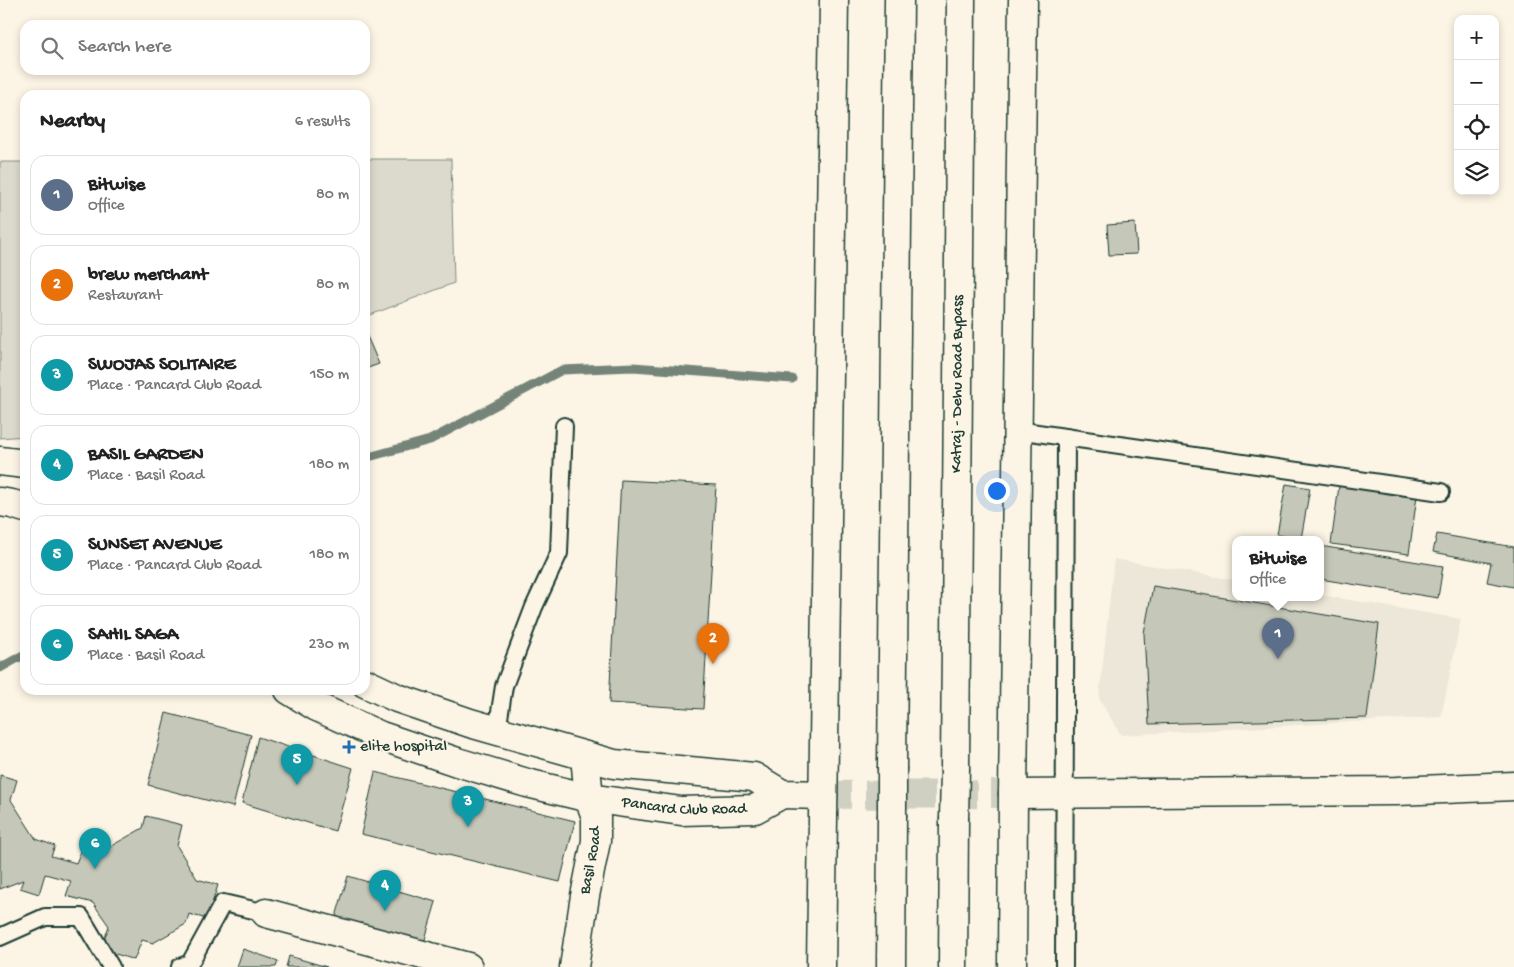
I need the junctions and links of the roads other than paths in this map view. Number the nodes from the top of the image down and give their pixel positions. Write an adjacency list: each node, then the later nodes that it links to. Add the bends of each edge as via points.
1 (834, 0): 20 (main road)
2 (899, 0): 30 (main road, bridge)
3 (961, 0): 31 (main road, Katraj - Dehu Road Bypass, bridge)
4 (1023, 0): 6 (main road)
5 (564, 426): 15 (lane, via 559,553 504,686)
6 (1017, 430): 7 (lane); 21 (main road)
7 (1066, 437): 10 (lane); 18 (lane)
8 (0, 461): 9 (main road)
9 (20, 463)
10 (1441, 492)
11 (0, 502): 12 (main road)
12 (20, 506)
13 (370, 685): 15 (main road, Pancard Club Road, via 397,698)
14 (297, 695): 22 (main road, Pancard Club Road, via 381,736 466,765)
15 (498, 731): 16 (main road, Pancard Club Road)
16 (585, 756): 19 (main road, Pancard Club Road, via 614,764 754,777); 22 (main road, Basil Road)
17 (1514, 786): 18 (main road, via 1397,791)
18 (1064, 793): 21 (main road); 33 (lane)
19 (782, 794): 20 (main road); 22 (main road, Pancard Club Road, via 755,809 680,812)
20 (823, 794): 29 (main road)
21 (1013, 794): 32 (main road)
22 (589, 798): 28 (main road, Basil Road, via 596,817 596,841 575,893)
23 (266, 913): 26 (lane, via 223,903 190,962); 27 (main road)
24 (0, 937): 25 (lane, via 45,917 81,917)
25 (111, 967)
26 (180, 967)
27 (468, 967)
28 (574, 967)
29 (821, 967)
30 (890, 967)
31 (953, 967)
32 (1012, 967)
33 (1064, 967)

